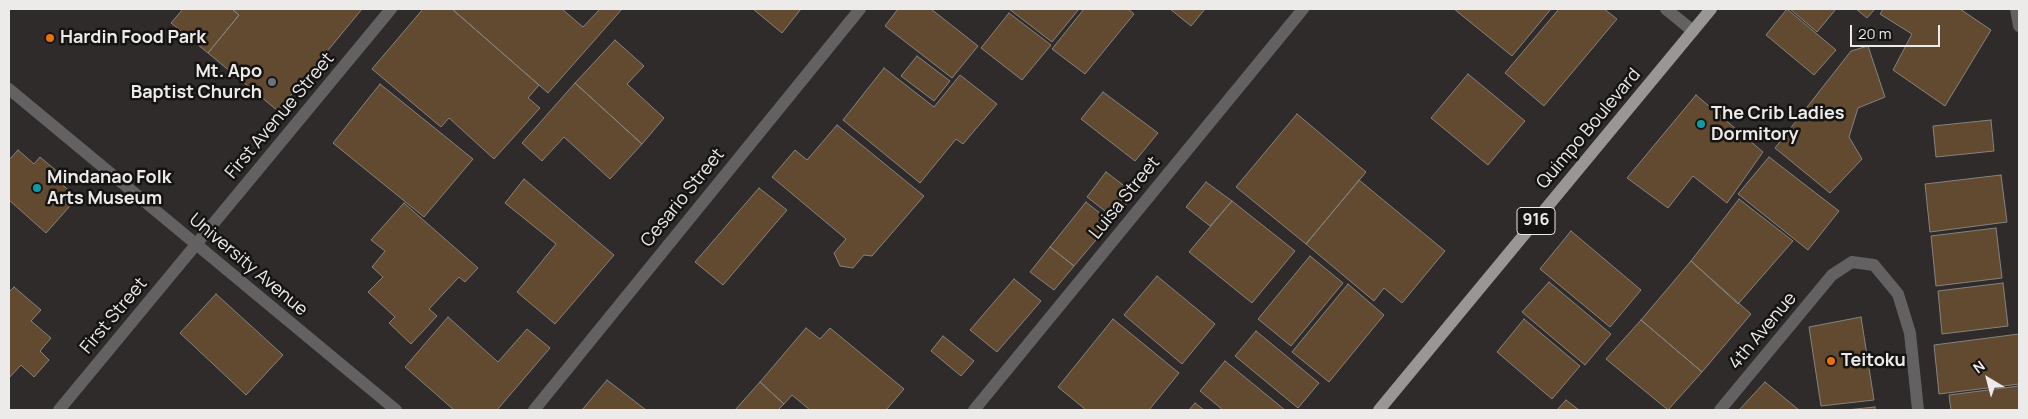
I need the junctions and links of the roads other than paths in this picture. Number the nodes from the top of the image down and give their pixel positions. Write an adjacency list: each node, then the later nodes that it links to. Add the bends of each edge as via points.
1 (391, 9): 10 (street, First Avenue Street)
2 (860, 9): 13 (street, Cesario Street)
3 (1303, 9): 14 (street, Luisa Street)
4 (1666, 9): 8 (street)
5 (1711, 9): 8 (main road, Quimpo Boulevard / 916)
6 (2016, 9): 7 (street)
7 (2019, 26)
8 (1693, 31): 15 (main road, Quimpo Boulevard / 916)
9 (9, 90): 10 (street, University Avenue)
10 (196, 245): 11 (street, First Street); 12 (street, University Avenue)
11 (59, 410)
12 (396, 410)
13 (534, 410)
14 (974, 410)
15 (1379, 410)
16 (1720, 410): 17 (street, 4th Avenue, via 1832,274 1852,262 1874,265 1898,294 1910,333)
17 (1918, 410)

